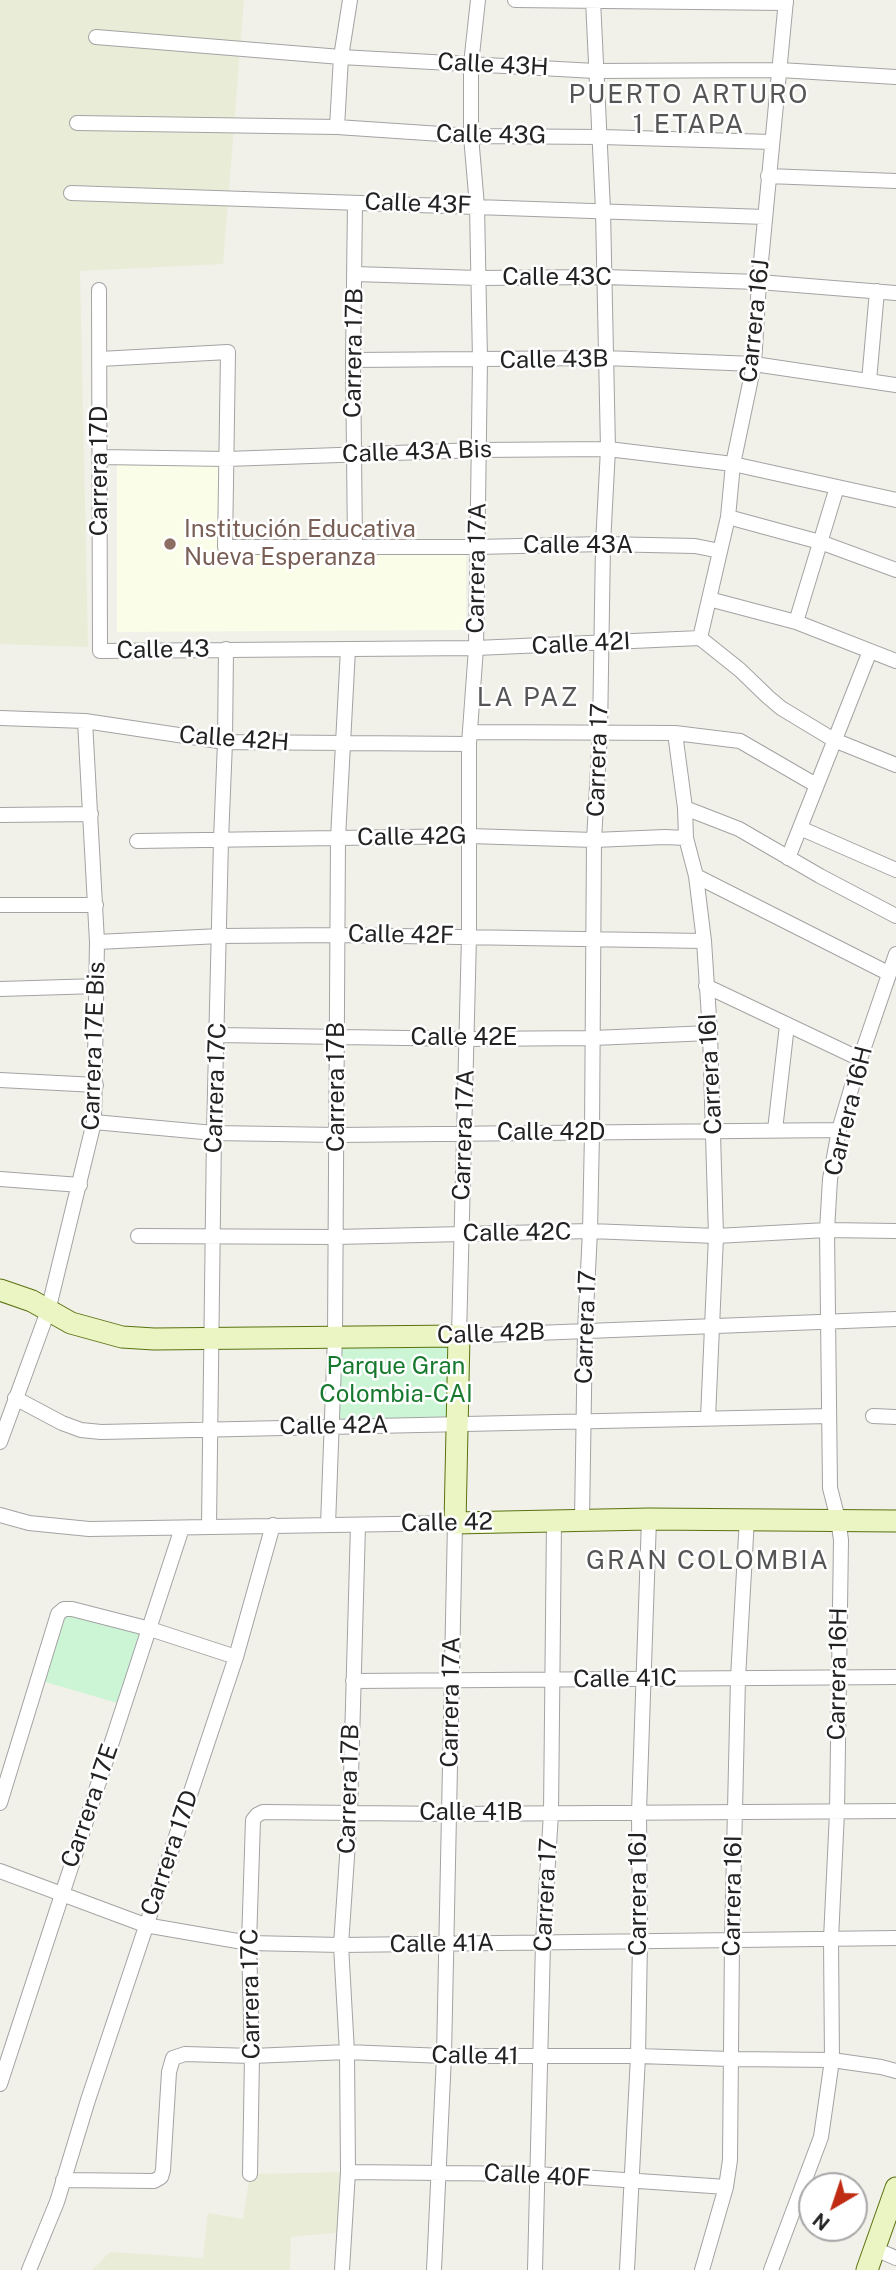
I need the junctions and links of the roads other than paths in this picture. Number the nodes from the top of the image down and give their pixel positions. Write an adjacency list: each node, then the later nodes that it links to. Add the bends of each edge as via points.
1 (350, 0): 7 (street)
2 (478, 0): 8 (street, Carrera 17A)
3 (515, 0): 4 (street)
4 (593, 1): 5 (street); 10 (street, Carrera 17)
5 (786, 1): 9 (street, Carrera 16J)
6 (96, 37): 7 (street, Calle 43H)
7 (341, 57): 8 (street, Calle 43H); 13 (street)
8 (471, 64): 10 (street, Calle 43H); 14 (street, Carrera 17A)
9 (780, 70): 10 (street, Calle 43H); 11 (street, Calle 43H); 16 (street, Carrera 16J)
10 (595, 71): 15 (street, Carrera 17)
11 (896, 76)
12 (77, 123): 13 (street, Calle 43G)
13 (337, 127): 14 (street, Calle 43G)
14 (471, 136): 15 (street, Calle 43G); 21 (street, Carrera 17A)
15 (601, 137): 16 (street, Calle 43G); 22 (street, Carrera 17)
16 (772, 142): 17 (street, Carrera 16J)
17 (768, 176): 18 (street); 23 (street, Carrera 16J)
18 (896, 181)
19 (71, 194): 20 (street, Calle 43F)
20 (355, 203): 21 (street, Calle 43F); 24 (street, Carrera 17B)
21 (477, 206): 22 (street, Calle 43F); 26 (street, Carrera 17A)
22 (603, 210): 23 (street, Calle 43F); 25 (street, Carrera 17)
23 (765, 217): 27 (street, Carrera 16J)
24 (355, 274): 26 (street, Calle 43C); 33 (street, Carrera 17B)
25 (606, 277): 26 (street, Calle 43C); 27 (street, Calle 43C); 31 (street, Carrera 17)
26 (478, 278): 34 (street, Carrera 17A)
27 (759, 282): 29 (street, Calle 43C); 35 (street, Carrera 16J)
28 (99, 290): 32 (street, Carrera 17D)
29 (877, 291): 30 (street, Calle 43C); 36 (street)
30 (896, 293)
31 (606, 358): 34 (street, Calle 43B); 35 (street, Calle 43B); 38 (street, Carrera 17)
32 (100, 359): 41 (street, Carrera 17D); 42 (street, via 228,352)
33 (353, 360): 34 (street, Calle 43B); 40 (street, Carrera 17B)
34 (480, 360): 39 (street, Carrera 17A)
35 (754, 364): 36 (street, Calle 43B); 43 (street, Carrera 16J)
36 (869, 381): 37 (street, Calle 43B)
37 (896, 385)
38 (608, 449): 39 (street, Calle 43A Bis); 43 (street, Calle 43A Bis); 48 (street, Carrera 17)
39 (478, 450): 40 (street, Calle 43A Bis); 50 (street, Carrera 17A)
40 (354, 454): 42 (street, Calle 43A Bis); 49 (street, Carrera 17B)
41 (100, 457): 42 (street, Calle 43A Bis); 60 (street, Carrera 17D)
42 (227, 459): 49 (street, Calle 43A, via 225,547)
43 (733, 464): 44 (street); 46 (street, Carrera 16J)
44 (837, 487): 45 (street); 47 (street)
45 (896, 500)
46 (728, 517): 47 (street); 51 (street, Carrera 16J)
47 (820, 542): 52 (street); 54 (street)
48 (603, 544): 50 (street, Calle 43A); 51 (street, Calle 43A); 56 (street, Carrera 17)
49 (355, 546): 50 (street, Calle 43A)
50 (477, 547): 57 (street, Carrera 17A)
51 (720, 551): 53 (street, Carrera 16J)
52 (896, 570)
53 (709, 599): 54 (street); 55 (street, Carrera 16J)
54 (796, 622): 61 (street)
55 (701, 638): 56 (street, Calle 42I); 68 (street, via 768,698)
56 (601, 643): 57 (street, Calle 42I); 65 (street, Carrera 17)
57 (476, 648): 59 (street, Calle 42I); 67 (street, Carrera 17A)
58 (226, 649): 59 (street, Calle 42I); 60 (street, Calle 43); 69 (street, Carrera 17C)
59 (348, 649): 70 (street, Carrera 17B)
60 (100, 651)
61 (870, 651): 62 (street); 68 (street)
62 (896, 662)
63 (0, 718): 64 (street, Calle 42H)
64 (85, 722): 69 (street, Calle 42H); 74 (street, Carrera 17E Bis)
65 (600, 733): 66 (street, Calle 42H); 67 (street, Calle 42H); 80 (street, Carrera 17)
66 (675, 733): 72 (street, Calle 42H, via 740,741); 73 (street, Carrera 16I)
67 (470, 738): 70 (street, Calle 42H); 77 (street, Carrera 17A)
68 (834, 740): 71 (street); 72 (street)
69 (225, 742): 70 (street, Calle 42H); 82 (street, Carrera 17C)
70 (343, 745): 78 (street, Carrera 17B)
71 (896, 765)
72 (816, 785): 76 (street)
73 (685, 808): 79 (street, Carrera 16I); 83 (street, via 739,829)
74 (91, 814): 75 (street); 87 (street, Carrera 17E Bis)
75 (0, 815)
76 (800, 828): 83 (street); 84 (street)
77 (470, 836): 78 (street, Calle 42G); 80 (street, Calle 42G); 91 (street, Carrera 17A)
78 (338, 838): 82 (street, Calle 42G); 89 (street, Carrera 17B)
79 (686, 838): 80 (street, Calle 42G); 85 (street, Carrera 16I)
80 (594, 840): 92 (street, Carrera 17)
81 (137, 841): 82 (street, Calle 42G)
82 (220, 841): 90 (street, Carrera 17C)
83 (788, 858): 88 (street)
84 (896, 870)
85 (696, 876): 94 (street, Carrera 16I); 96 (street)
86 (0, 905): 87 (street)
87 (96, 905): 93 (street, Carrera 17E Bis)
88 (896, 916)
89 (337, 935): 90 (street, Calle 42F); 91 (street, Calle 42F); 103 (street, Carrera 17B)
90 (220, 936): 93 (street, Calle 42F); 102 (street, Carrera 17C)
91 (470, 936): 92 (street, Calle 42F); 105 (street, Carrera 17A)
92 (593, 938): 94 (street, Calle 42F); 104 (street, Carrera 17)
93 (97, 942): 97 (street, Carrera 17E Bis)
94 (704, 942): 98 (street, Carrera 16I)
95 (896, 954): 96 (street, Carrera 16H)
96 (888, 973): 106 (street, Carrera 16H)
97 (98, 986): 99 (street); 108 (street, Carrera 17E Bis)
98 (706, 986): 100 (street); 101 (street, Carrera 16I)
99 (0, 989)
100 (787, 1025): 106 (street); 110 (street)
101 (710, 1034): 104 (street, Calle 42E); 112 (street, Carrera 16I)
102 (218, 1035): 103 (street, Calle 42E); 113 (street, Carrera 17C)
103 (337, 1036): 105 (street, Calle 42E); 116 (street, Carrera 17B)
104 (593, 1038): 105 (street, Calle 42E); 115 (street, Carrera 17)
105 (467, 1039): 114 (street, Carrera 17A)
106 (860, 1059): 111 (street, Carrera 16H)
107 (0, 1080): 108 (street)
108 (96, 1085): 109 (street, Carrera 17E Bis)
109 (94, 1122): 113 (street, Calle 42D); 118 (street, Carrera 17E Bis)
110 (775, 1130): 111 (street, Calle 42D); 112 (street, Calle 42D)
111 (839, 1130): 119 (street, Carrera 16H)
112 (714, 1132): 115 (street, Calle 42D); 124 (street, Carrera 16I)
113 (214, 1133): 116 (street, Calle 42D); 126 (street, Carrera 17C)
114 (465, 1133): 115 (street, Calle 42D); 116 (street, Calle 42D); 122 (street, Carrera 17A)
115 (592, 1133): 120 (street, Carrera 17)
116 (337, 1135): 125 (street, Carrera 17B)
117 (0, 1179): 118 (street)
118 (80, 1185): 128 (street, Carrera 17E Bis)
119 (827, 1230): 121 (street, Calle 42C); 124 (street, Calle 42C); 130 (street, Carrera 16H)
120 (590, 1231): 122 (street, Calle 42C); 124 (street, Calle 42C); 132 (street, Carrera 17)
121 (896, 1231)
122 (461, 1234): 125 (street, Calle 42C); 133 (street, Carrera 17A)
123 (138, 1236): 126 (street, Calle 42C)
124 (716, 1236): 131 (street, Carrera 16I)
125 (336, 1237): 126 (street, Calle 42C); 135 (street, Carrera 17B)
126 (213, 1238): 134 (street, Carrera 17C)
127 (0, 1290): 128 (street)
128 (48, 1311): 134 (street, Calle 42B, via 122,1338); 136 (street, Carrera 17E Bis)
129 (896, 1319): 130 (street, Calle 42B)
130 (828, 1320): 131 (street, Calle 42B); 137 (street, Carrera 16H)
131 (713, 1325): 132 (street, Calle 42B); 140 (street, Carrera 16I)
132 (584, 1331): 133 (street, Calle 42B); 141 (street, Carrera 17)
133 (460, 1336): 135 (street, Calle 42B); 142 (street, Carrera 17A)
134 (213, 1338): 135 (street, Calle 42B); 144 (street, Carrera 17C)
135 (335, 1338): 143 (street, Carrera 17B)
136 (15, 1398): 144 (street, Calle 42A, via 81,1430); 145 (street, Carrera 17E Bis)
137 (829, 1416): 140 (street, Calle 42A); 149 (street, Carrera 16H, via 830,1488)
138 (873, 1416): 139 (street)
139 (896, 1417)
140 (708, 1418): 141 (street, Calle 42A)
141 (582, 1421): 142 (street, Calle 42A); 150 (street, Carrera 17)
142 (457, 1423): 143 (street, Calle 42A); 153 (street, Carrera 17A)
143 (332, 1426): 144 (street, Calle 42A); 155 (street, Carrera 17B)
144 (211, 1429): 157 (street, Carrera 17C)
145 (0, 1442)
146 (0, 1515): 158 (street, Calle 42, via 89,1529)
147 (649, 1518): 148 (street, Calle 42); 150 (street, Calle 42); 162 (street, Carrera 16J)
148 (747, 1518): 149 (street, Calle 42); 165 (street, Carrera 16I)
149 (838, 1519): 152 (street, Calle 42); 161 (street, Carrera 16H)
150 (582, 1520): 151 (street, Calle 42)
151 (554, 1521): 153 (street, Calle 42); 166 (street, Carrera 17)
152 (896, 1521)
153 (455, 1523): 156 (street, Calle 42); 164 (street, Carrera 17A)
154 (273, 1525): 155 (street, Calle 42); 157 (street, Calle 42); 160 (street, Carrera 17D)
155 (328, 1525): 156 (street, Calle 42)
156 (358, 1525): 167 (street, Carrera 17B)
157 (209, 1527): 158 (street, Calle 42)
158 (182, 1528): 159 (street, Carrera 17E)
159 (149, 1629): 160 (street); 168 (street, via 72,1609 58,1614); 178 (street, Carrera 17E)
160 (236, 1657): 179 (street, Carrera 17D)
161 (837, 1676): 163 (street, Calle 41C); 165 (street, Calle 41C); 172 (street, Carrera 16H)
162 (642, 1677): 165 (street, Calle 41C); 166 (street, Calle 41C); 170 (street, Carrera 16J)
163 (896, 1677)
164 (452, 1678): 166 (street, Calle 41C); 167 (street, Calle 41C); 175 (street, Carrera 17A)
165 (738, 1678): 171 (street, Carrera 16I)
166 (551, 1680): 174 (street, Carrera 17)
167 (353, 1681): 173 (street, Carrera 17B)
168 (0, 1803)
169 (896, 1811): 172 (street, Calle 41B)
170 (639, 1812): 171 (street, Calle 41B); 174 (street, Calle 41B); 183 (street, Carrera 16J)
171 (736, 1812): 172 (street, Calle 41B); 182 (street, Carrera 16I)
172 (837, 1812): 181 (street, Carrera 16H)
173 (350, 1813): 175 (street, Calle 41B); 176 (street, Calle 41B); 187 (street, Carrera 17B)
174 (551, 1813): 175 (street, Calle 41B); 185 (street, Carrera 17)
175 (449, 1814): 186 (street, Carrera 17A)
176 (257, 1815): 184 (street, Carrera 17C, via 253,1820)
177 (0, 1871): 178 (street, Calle 41A)
178 (61, 1894): 179 (street, Calle 41A); 196 (street, Carrera 17E)
179 (145, 1925): 184 (street, Calle 41A); 201 (street, Carrera 17D)
180 (896, 1938): 181 (street, Calle 41A)
181 (831, 1939): 182 (street, Calle 41A); 194 (street, Carrera 16H)
182 (732, 1941): 183 (street, Calle 41A); 193 (street, Carrera 16I)
183 (640, 1942): 185 (street, Calle 41A); 191 (street, Carrera 16J)
184 (249, 1943): 187 (street, Calle 41A); 189 (street, Carrera 17C)
185 (543, 1943): 186 (street, Calle 41A); 192 (street, Carrera 17)
186 (446, 1944): 187 (street, Calle 41A); 190 (street, Carrera 17A)
187 (341, 1945): 188 (street, Carrera 17B)
188 (347, 2052): 189 (street, Calle 41); 190 (street, Calle 41); 197 (street, Carrera 17B)
189 (253, 2056): 199 (street, Carrera 17C); 201 (street, Calle 41, via 185,2054 173,2058 161,2177 154,2181)
190 (444, 2056): 192 (street, Calle 41); 198 (street, Carrera 17A)
191 (638, 2056): 192 (street, Calle 41); 193 (street, Calle 41); 202 (street, Carrera 16J)
192 (539, 2057): 200 (street, Carrera 17)
193 (730, 2059): 194 (street, Calle 41); 203 (street, Carrera 16I)
194 (832, 2060): 195 (street, Calle 41); 213 (street, Carrera 16H, via 821,2137)
195 (896, 2071)
196 (0, 2084)
197 (348, 2172): 198 (street, Calle 40F); 208 (street, Carrera 17B)
198 (438, 2172): 200 (street, Calle 40F); 209 (street, Carrera 17A)
199 (250, 2174)
200 (537, 2174): 202 (street, Calle 40F); 210 (street, Carrera 17)
201 (63, 2180): 207 (street, Carrera 17D)
202 (633, 2181): 203 (street, Calle 40F); 211 (street, Carrera 16J)
203 (726, 2187): 212 (street, Carrera 16I)
204 (896, 2188): 205 (street)
205 (875, 2249): 206 (street); 214 (street)
206 (896, 2258)
207 (29, 2270)
208 (342, 2270)
209 (434, 2270)
210 (535, 2270)
211 (627, 2270)
212 (702, 2270)
213 (771, 2270)
214 (867, 2270)

